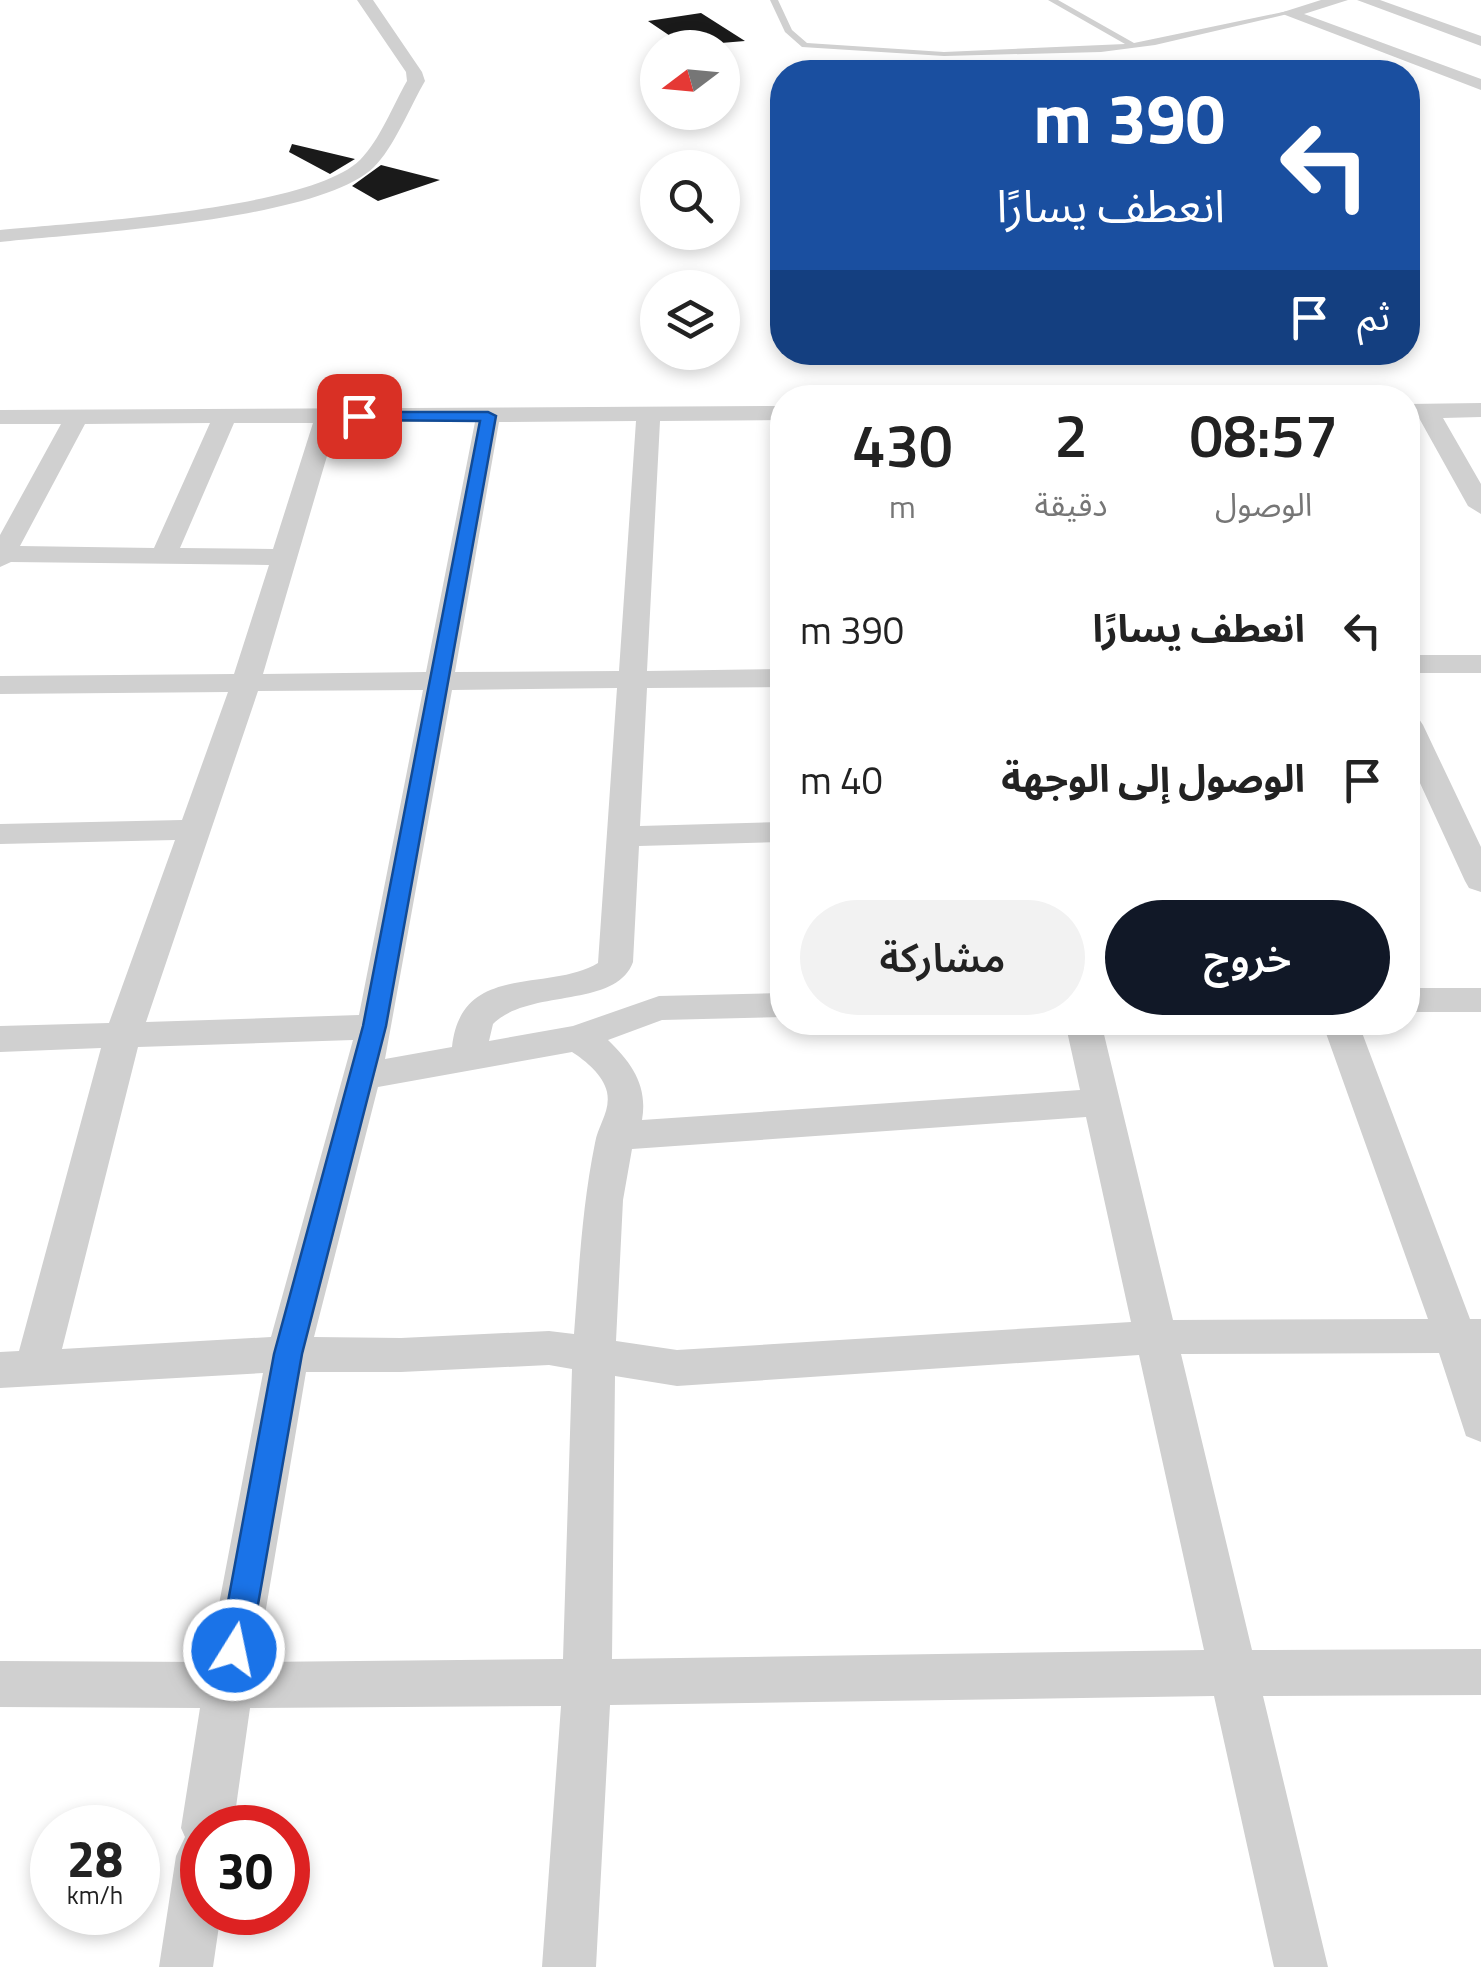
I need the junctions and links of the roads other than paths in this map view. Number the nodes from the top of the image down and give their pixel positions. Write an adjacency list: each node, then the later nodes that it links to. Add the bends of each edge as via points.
1 (365, 0): 12 (street, via 416,81 377,151 353,174 298,196 220,212)
2 (774, 0): 8 (lane, via 797,41 816,48 986,54)
3 (1052, 0): 8 (lane)
4 (1340, 0): 6 (street)
5 (1366, 0): 7 (street)
6 (1288, 13): 8 (lane); 9 (street)
7 (1481, 41)
8 (1135, 47)
9 (1414, 60)
10 (1420, 62): 11 (street)
11 (1481, 85)
12 (0, 236)
13 (1481, 410): 14 (street)
14 (1420, 411)
15 (770, 413): 16 (street)
16 (648, 414): 20 (street); 30 (street)
17 (1420, 415): 23 (street)
18 (78, 416): 21 (street); 22 (street); 24 (street)
19 (327, 416): 20 (street); 22 (street); 26 (street)
20 (488, 416): 31 (street)
21 (0, 417)
22 (224, 418): 25 (street)
23 (1481, 506)
24 (1, 556): 25 (street)
25 (164, 556): 26 (street)
26 (285, 556): 32 (street)
27 (1420, 664): 28 (street)
28 (1481, 664)
29 (770, 678): 30 (street)
30 (634, 680): 31 (street); 38 (street)
31 (439, 682): 32 (street); 43 (street)
32 (246, 683): 33 (street); 35 (street)
33 (0, 685)
34 (1420, 751): 39 (street)
35 (194, 830): 37 (street); 44 (street)
36 (770, 832): 38 (street)
37 (0, 834)
38 (625, 836): 49 (street, via 613,970 503,998 473,1027)
39 (1481, 882)
40 (1420, 1000): 41 (street)
41 (1481, 1000)
42 (770, 1005): 47 (street, via 659,1008)
43 (375, 1026): 44 (street); 50 (street)
44 (123, 1035): 48 (street); 57 (street)
45 (1086, 1035): 51 (street)
46 (1345, 1035): 53 (street)
47 (578, 1038): 49 (street); 52 (street, via 598,1051 626,1094)
48 (0, 1039)
49 (470, 1054): 50 (street)
50 (364, 1076): 55 (street)
51 (1104, 1102): 52 (street); 54 (street)
52 (615, 1136): 56 (street, via 603,1200)
53 (1468, 1336): 54 (street); 58 (street)
54 (1158, 1337): 56 (street, via 677,1368); 59 (street)
55 (288, 1354): 56 (street, via 548,1348); 57 (street); 63 (street)
56 (594, 1354): 61 (street)
57 (18, 1369)
58 (1481, 1422)
59 (1236, 1671): 60 (street); 61 (street); 68 (street)
60 (1481, 1672)
61 (587, 1681): 63 (street); 67 (street)
62 (0, 1684): 63 (street)
63 (228, 1687): 64 (street)
64 (210, 1805)
65 (191, 1935): 66 (street)
66 (186, 1967)
67 (569, 1967)
68 (1301, 1967)

